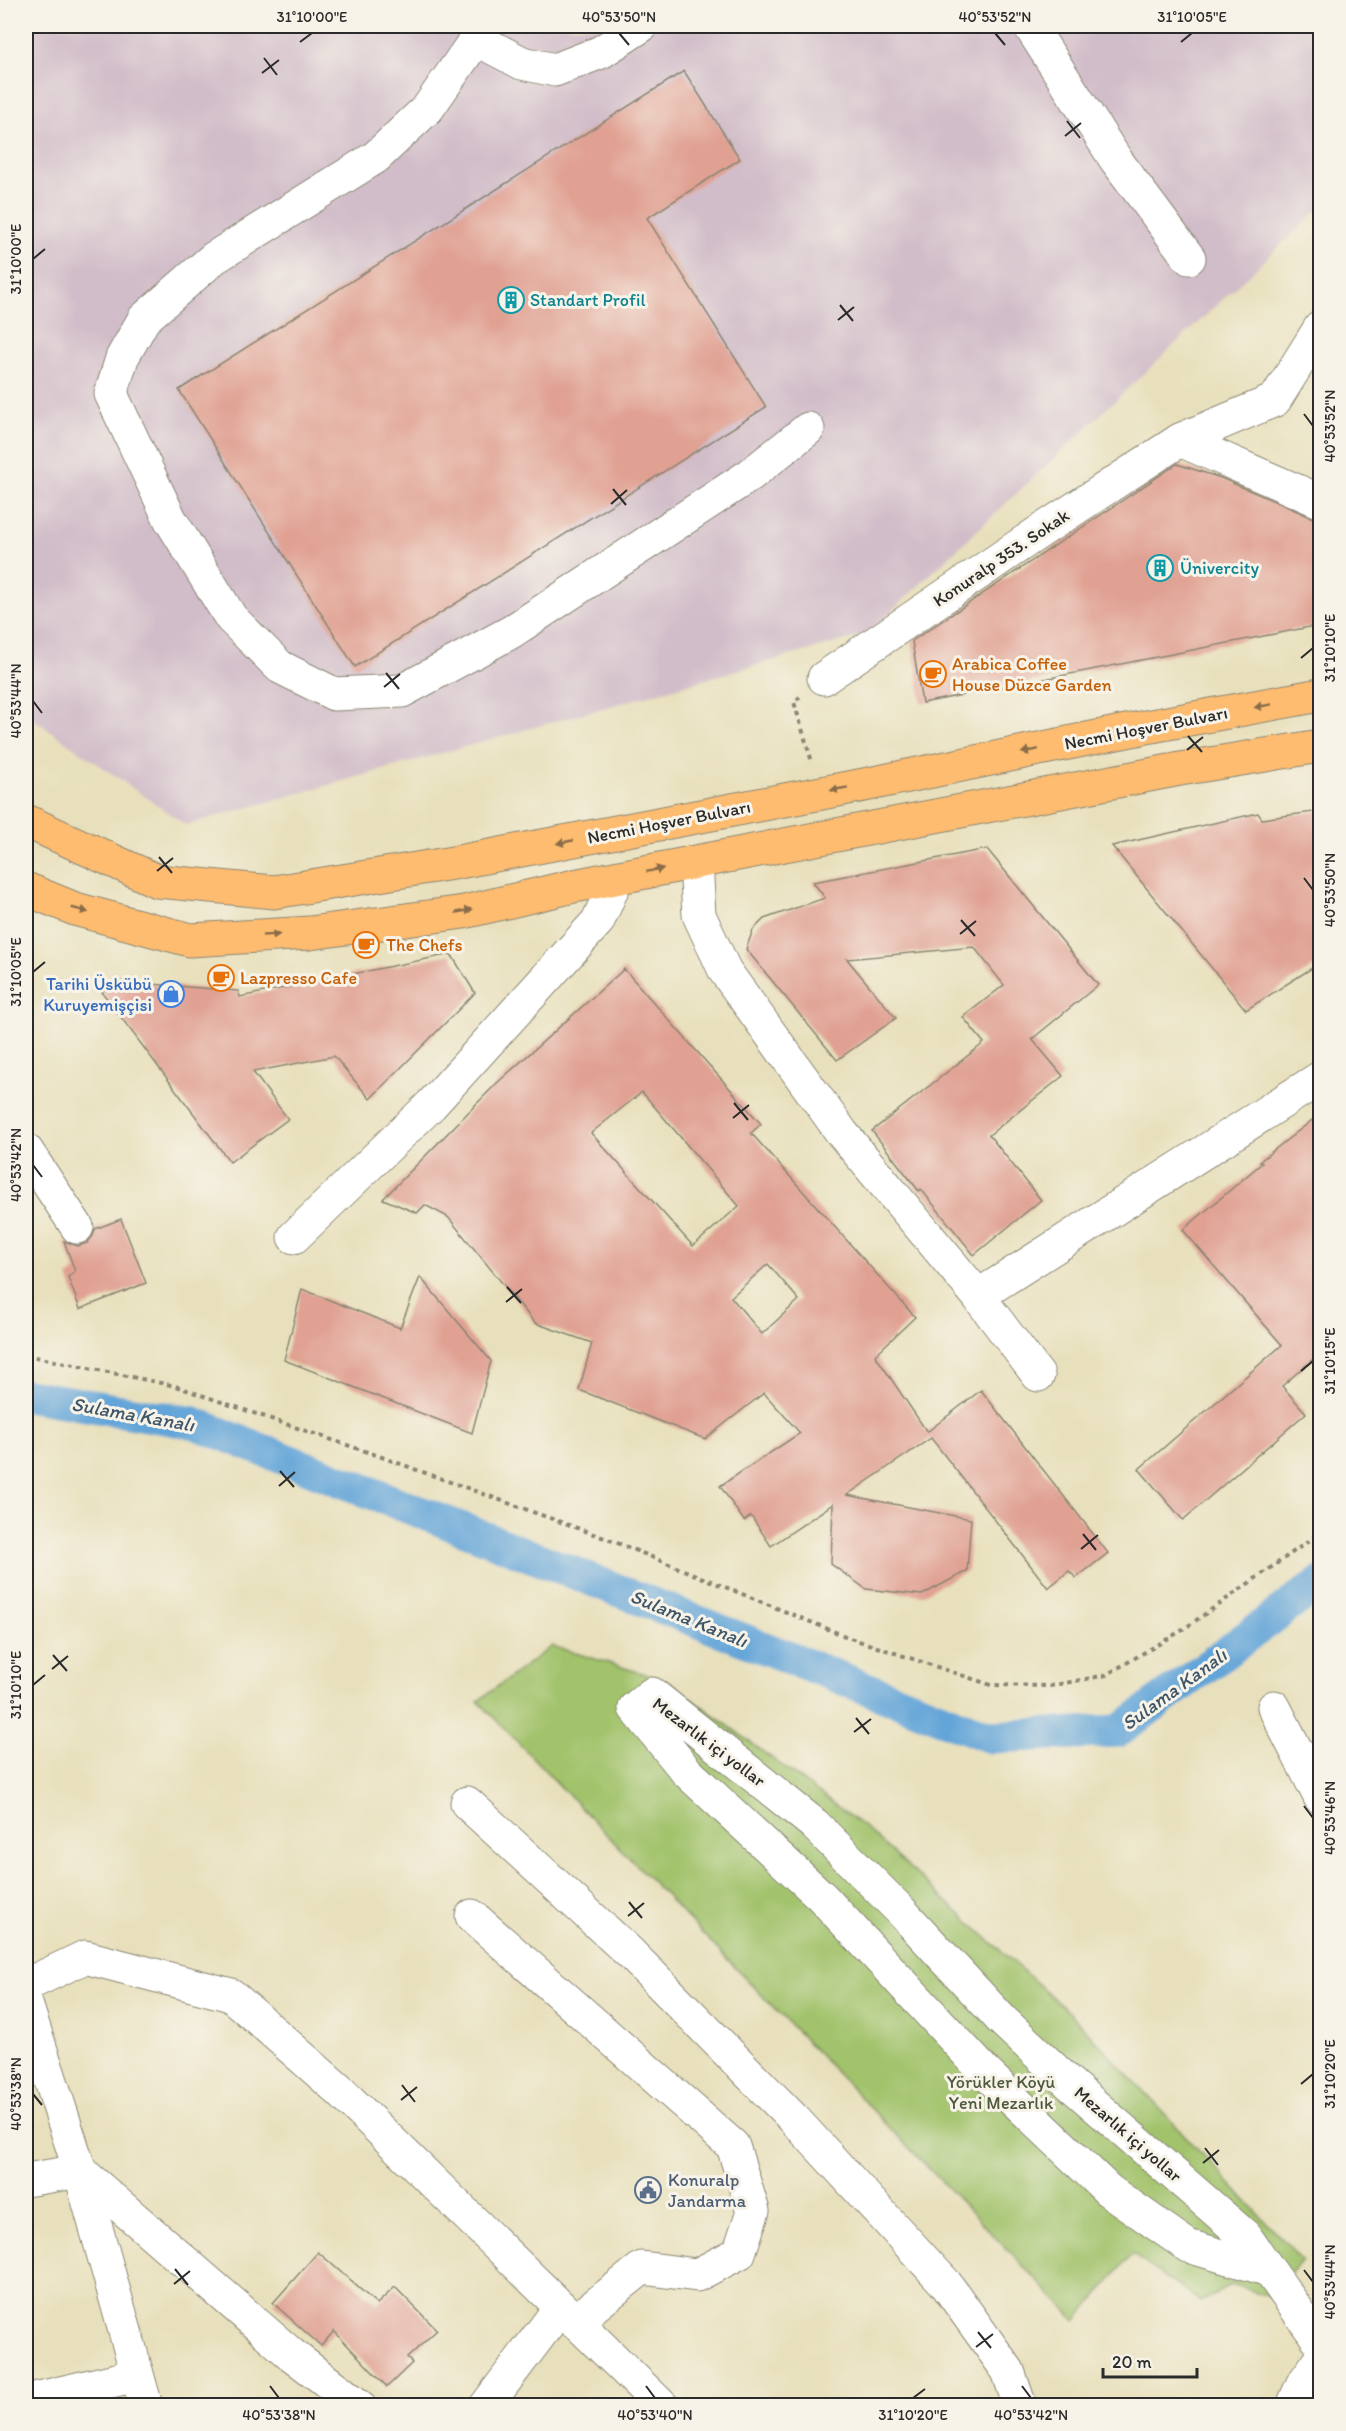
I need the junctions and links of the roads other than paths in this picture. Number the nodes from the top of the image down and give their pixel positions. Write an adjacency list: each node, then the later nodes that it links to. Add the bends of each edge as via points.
1 (642, 26): 3 (street, via 601,52 555,70 522,63)
2 (1030, 26): 4 (street, via 1116,160)
3 (476, 32): 6 (street, via 428,108 376,157 214,258 144,319 122,358 111,394 170,519 231,618 280,667 334,694 402,691 511,633 750,475)
4 (1189, 258)
5 (1320, 328): 7 (street, Konuralp 353. Sokak, via 1275,400)
6 (808, 429)
7 (1180, 440): 8 (street); 9 (street, Konuralp 353. Sokak)
8 (1320, 501)
9 (824, 678)
10 (1320, 695): 12 (main road, Necmi Hoşver Bulvarı, one-way to 12, via 453,863 274,892 157,880)
11 (1320, 746): 13 (main road)
12 (26, 820)
13 (696, 862): 14 (main road, one-way to 13); 20 (street, via 699,915 724,971 842,1133)
14 (618, 878): 15 (main road, one-way to 14, via 190,940 310,933 464,912); 19 (street, via 598,921 431,1105)
15 (28, 894)
16 (1320, 1078): 20 (street)
17 (26, 1150): 18 (street)
18 (77, 1227)
19 (294, 1237)
20 (978, 1296): 21 (street)
21 (1038, 1375)
22 (1274, 1707): 23 (street)
23 (1320, 1797)
24 (467, 1803): 39 (street, via 638,1961 793,2118 930,2266 1008,2371)
25 (472, 1916): 31 (street, via 733,2146 753,2211 739,2253 697,2276 642,2268)
26 (26, 1985): 31 (street, via 85,1957 231,1995 339,2090)
27 (26, 2004): 28 (street)
28 (80, 2171): 29 (street); 34 (street); 36 (street, via 291,2354)
29 (26, 2180)
30 (1269, 2270): 30 (street, Mezarlık içi yollar, via 1245,2236 1001,2019 814,1824 652,1694 635,1708 687,1772 822,1897 986,2073 1108,2190 1188,2246); 32 (street, Mezarlık içi yollar)
31 (567, 2315): 37 (street); 38 (street)
32 (1320, 2342)
33 (1320, 2360): 40 (street)
34 (142, 2390): 35 (street)
35 (26, 2401)
36 (359, 2406)
37 (486, 2406)
38 (662, 2406)
39 (1020, 2406)
40 (1293, 2406)

